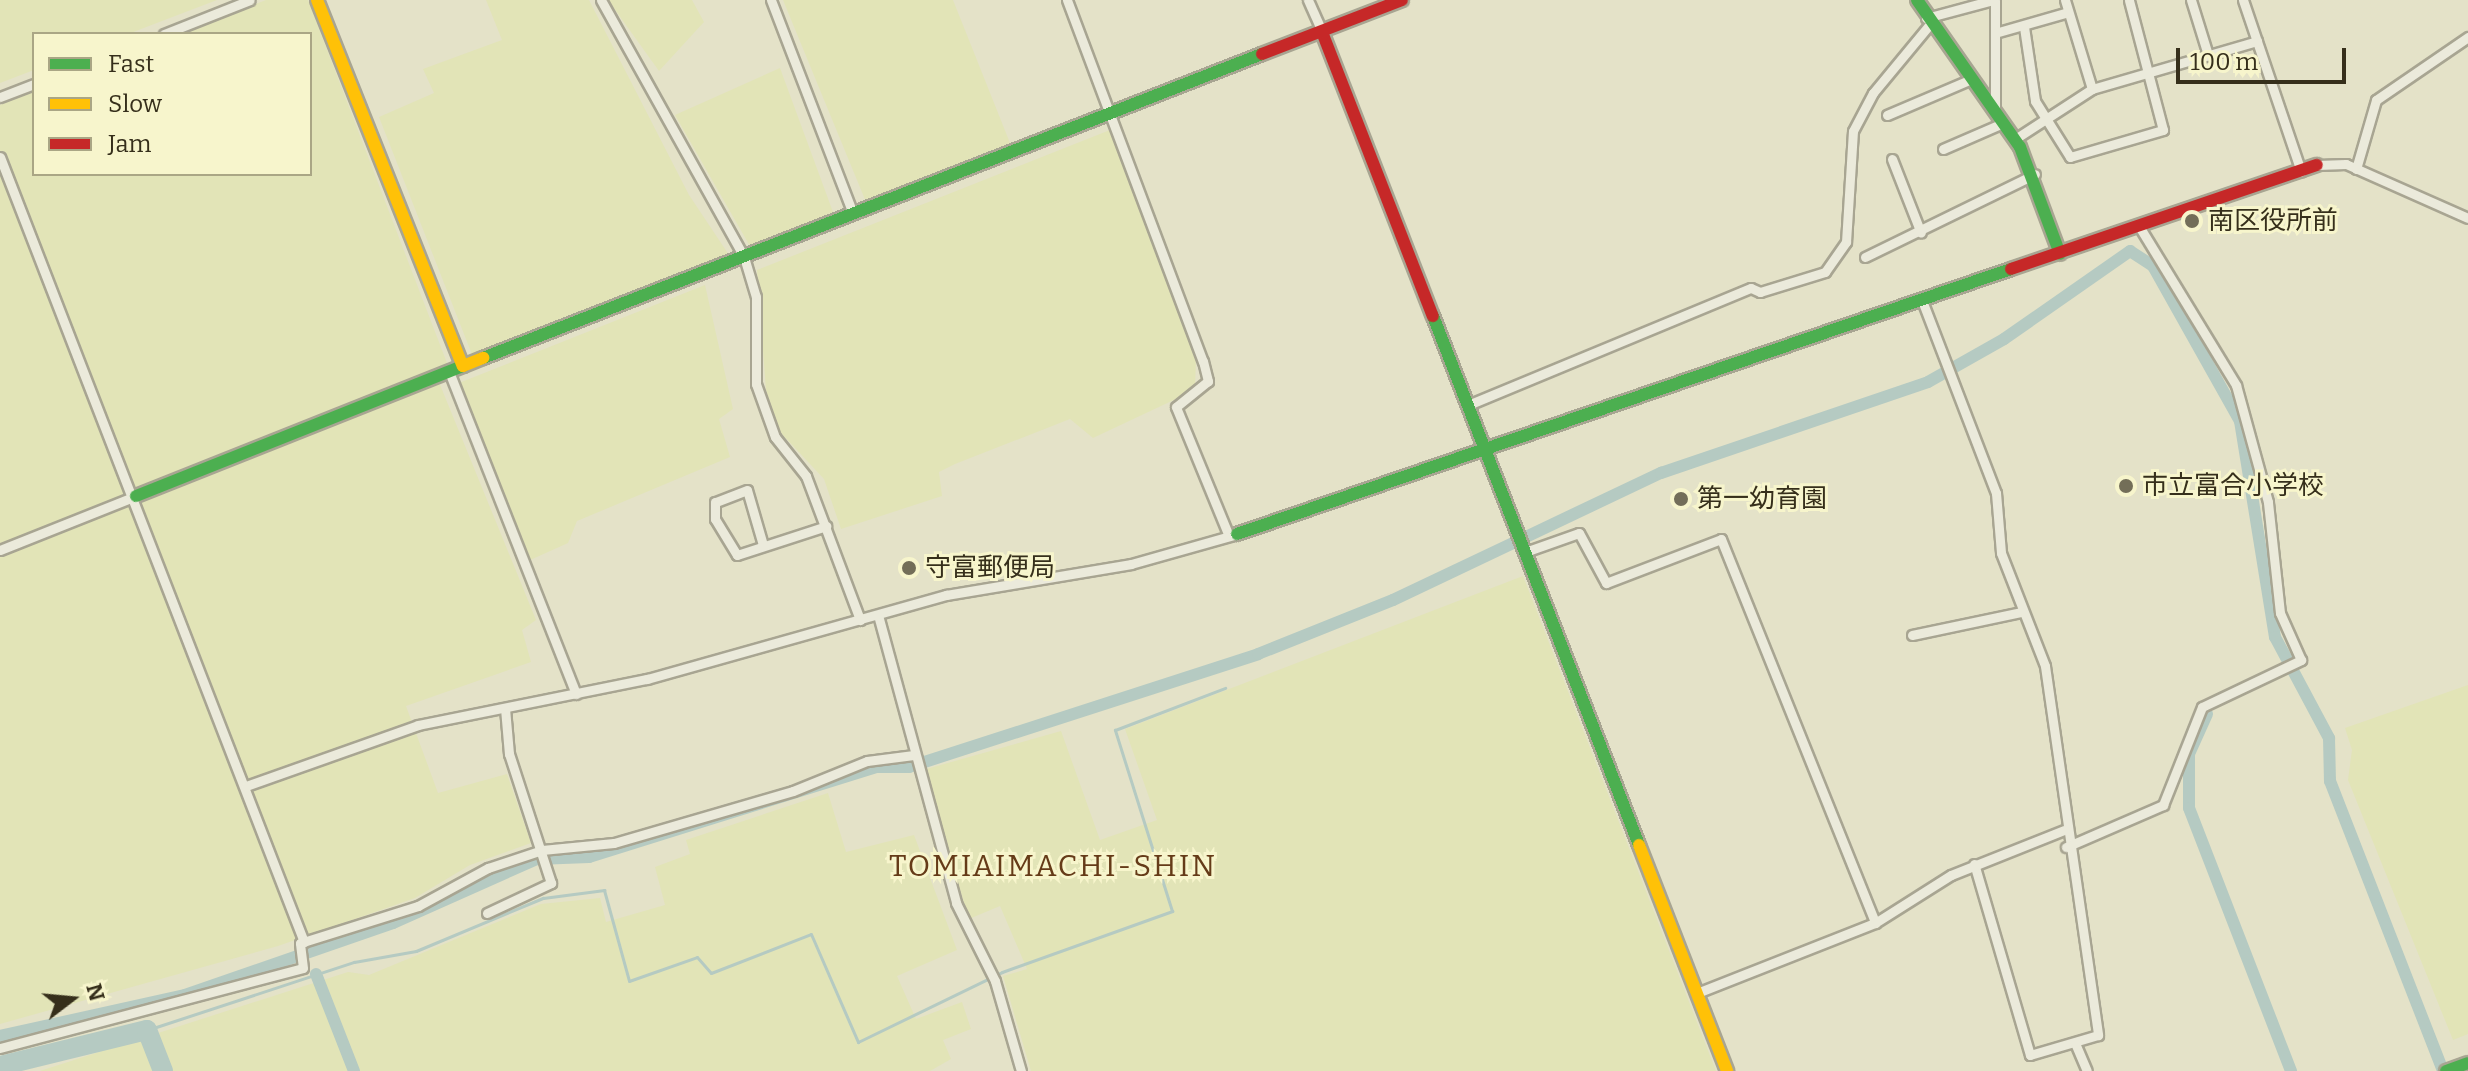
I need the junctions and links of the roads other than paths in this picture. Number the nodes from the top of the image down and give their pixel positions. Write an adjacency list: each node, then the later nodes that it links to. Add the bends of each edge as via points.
1 (250, 0): 17 (street)
2 (317, 0): 48 (street)
3 (601, 0): 45 (street)
4 (771, 0): 40 (street)
5 (1067, 0): 28 (street)
6 (1308, 0): 18 (street)
7 (1402, 0): 18 (street)
8 (1917, 0): 15 (street)
9 (1994, 0): 15 (street); 19 (street)
10 (2065, 0): 14 (street)
11 (2129, 0): 23 (street)
12 (2191, 0): 22 (street)
13 (2243, 0): 21 (street)
14 (2068, 12): 16 (street); 26 (street)
15 (1928, 21): 24 (street); 50 (street, via 1873,93 1853,131 1846,242 1825,272 1760,292 1751,288)
16 (2024, 27): 19 (street); 30 (street, via 2035,101)
17 (169, 32)
18 (1322, 32): 28 (street); 50 (street)
19 (1995, 33): 31 (street)
20 (2468, 37): 37 (street, via 2376,100)
21 (2257, 41): 22 (street); 38 (street)
22 (2208, 55): 23 (street)
23 (2150, 72): 26 (street); 30 (street, via 2163,130 2070,157)
24 (1969, 80): 29 (street); 31 (street)
25 (32, 85): 27 (street)
26 (2092, 89): 30 (street)
27 (0, 97)
28 (1111, 114): 40 (street); 54 (street, via 1203,361 1208,381 1176,407)
29 (1887, 115)
30 (2047, 117): 32 (street)
31 (1999, 118): 32 (street); 33 (street)
32 (2015, 139): 39 (street)
33 (1943, 149)
34 (0, 157): 52 (street)
35 (1892, 159): 43 (street)
36 (2317, 165): 37 (street, via 2330,160); 38 (street)
37 (2356, 169): 41 (street)
38 (2301, 171): 42 (street)
39 (2035, 174): 43 (street); 44 (street)
40 (863, 210): 45 (street)
41 (2468, 218)
42 (2139, 226): 44 (street); 67 (street, via 2236,385 2268,502 2280,613 2296,664 2202,707 2163,805)
43 (1921, 233): 46 (street)
44 (2060, 254): 47 (street)
45 (744, 257): 48 (street); 53 (street, via 756,297 756,384 775,437 806,476)
46 (1865, 257)
47 (1923, 303): 51 (street); 58 (street, via 1996,493 2001,553)
48 (463, 366): 49 (street)
49 (450, 374): 52 (street); 62 (street)
50 (1468, 405): 51 (street)
51 (1486, 453): 54 (street); 57 (street)
52 (136, 496): 56 (street); 65 (street)
53 (826, 526): 55 (street); 60 (street)
54 (1233, 535): 59 (street)
55 (763, 545): 55 (street, via 736,554 715,519 718,500 748,491)
56 (0, 550)
57 (1524, 551): 71 (street, via 1579,533 1606,583 1721,539); 73 (street)
58 (2021, 612): 61 (street); 66 (street, via 2045,666)
59 (878, 615): 60 (street); 64 (street)
60 (860, 620): 62 (street)
61 (1912, 635)
62 (576, 694): 63 (street)
63 (505, 708): 65 (street, via 418,725); 68 (street, via 509,754)
64 (916, 762): 68 (street, via 867,761 793,791 614,843); 78 (street, via 956,903 995,981)
65 (246, 786): 72 (street)
66 (2064, 830): 67 (street); 69 (street)
67 (2066, 847): 74 (street, via 2098,1035)
68 (543, 851): 70 (street, via 551,883); 72 (street, via 488,868 418,906)
69 (1974, 864): 71 (street); 74 (street, via 2030,1055)
70 (487, 913)
71 (1875, 923): 73 (street)
72 (301, 951): 75 (street, via 303,968 156,1011)
73 (1697, 993): 79 (street)
74 (2075, 1043): 80 (street)
75 (0, 1048)
76 (2468, 1063): 77 (street)
77 (2449, 1070)
78 (1021, 1071)
79 (1727, 1071)
80 (2087, 1071)

